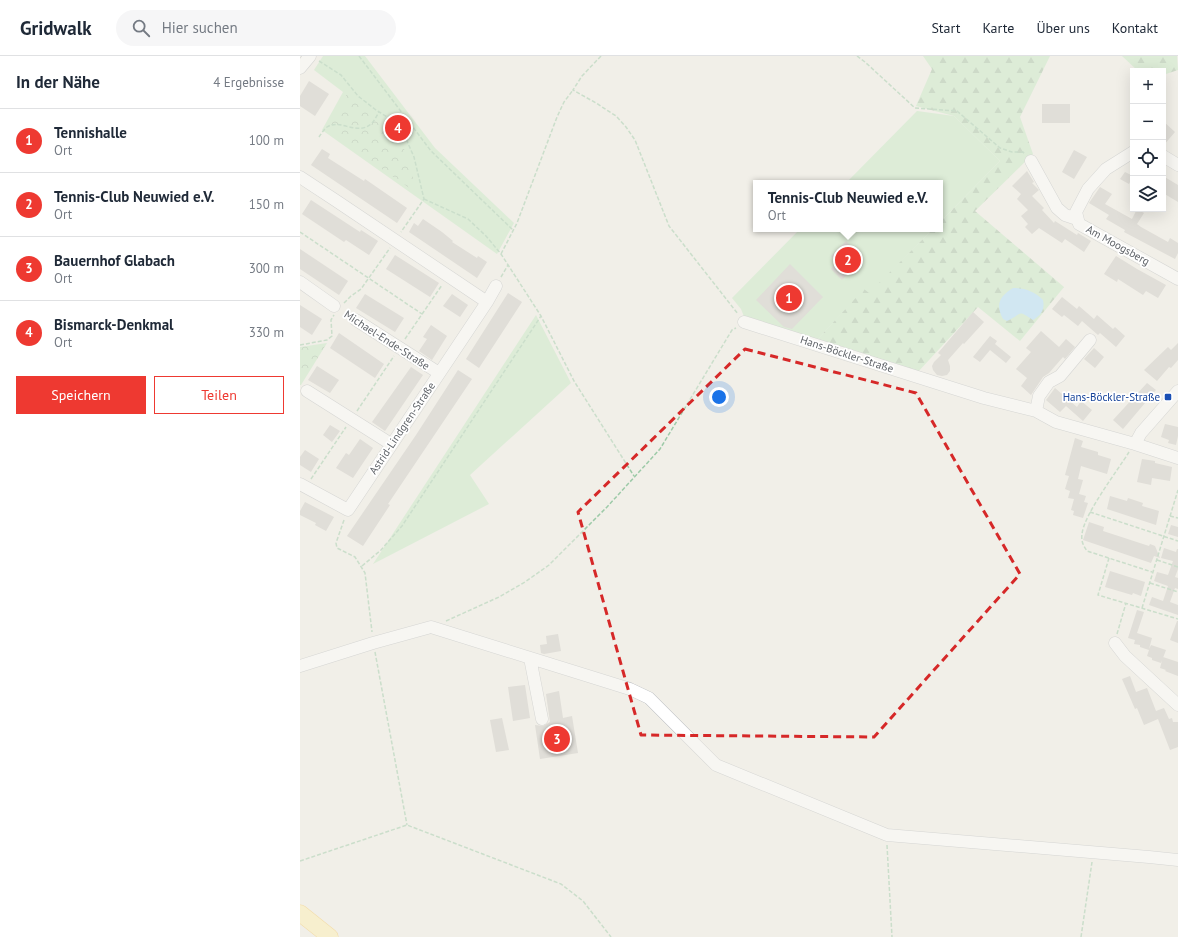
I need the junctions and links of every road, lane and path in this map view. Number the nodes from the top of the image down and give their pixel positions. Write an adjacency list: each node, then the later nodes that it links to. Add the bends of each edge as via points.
1 (359, 56): 8 (path)
2 (601, 56): 6 (path)
3 (857, 56): 13 (path, via 915,108 957,111 1000,148 1023,152)
4 (314, 58): 5 (street); 7 (path, via 341,75 358,96)
5 (300, 68)
6 (573, 90): 18 (path, via 557,117); 33 (path, via 596,102 616,116 626,127 635,140 669,226)
7 (379, 112): 9 (path); 10 (path, via 372,123 364,128 354,129 336,125 326,127)
8 (407, 119): 9 (path); 18 (path, via 431,151)
9 (400, 125): 16 (path, via 414,157)
10 (319, 137)
11 (1130, 154): 17 (street, Am Moogsberg, via 1106,170 1088,188 1076,212)
12 (1166, 158): 14 (street)
13 (1031, 161): 17 (street, via 1057,208 1065,215)
14 (1178, 165)
15 (300, 177): 20 (street)
16 (424, 199): 20 (path); 21 (path, via 468,219)
17 (1077, 218): 25 (street, Am Moogsberg, via 1079,224)
18 (513, 230): 21 (path)
19 (300, 232): 24 (path)
20 (396, 240): 23 (street); 24 (path)
21 (501, 254): 22 (path)
22 (508, 265): 27 (path); 31 (path)
23 (449, 275): 28 (street); 30 (path)
24 (370, 278): 29 (path, via 361,289); 30 (path)
25 (1178, 279)
26 (300, 282): 29 (street)
27 (496, 286): 28 (street, Astrid-Lindgren-Straße)
28 (487, 302): 37 (street, Astrid-Lindgren-Straße)
29 (336, 308): 35 (path, via 331,320 332,336 327,340)
30 (422, 314): 36 (path)
31 (541, 316): 45 (path, via 574,381); 56 (path, via 402,526 381,550)
32 (356, 320): 36 (street, Michael-Ende-Straße)
33 (744, 322): 40 (street, Hans-Böckler-Straße, via 984,398); 45 (path, via 732,330 660,449)
34 (1090, 340): 40 (street, via 1060,376 1049,382 1039,396)
35 (300, 345)
36 (399, 348): 37 (street, Michael-Ende-Straße); 41 (path)
37 (439, 373): 42 (street, Astrid-Lindgren-Straße)
38 (307, 391): 41 (street)
39 (1178, 391): 43 (street, via 1141,433)
40 (1036, 411): 43 (street, Hans-Böckler-Straße, via 1056,422)
41 (352, 419): 42 (street); 46 (path)
42 (391, 444): 48 (street, Astrid-Lindgren-Straße)
43 (1135, 444): 44 (street, Hans-Böckler-Straße); 49 (path)
44 (1178, 458)
45 (634, 477): 64 (path, via 549,565 499,597)
46 (303, 485): 48 (street)
47 (1178, 490): 50 (path)
48 (348, 510): 56 (path, via 336,543 337,548 355,557)
49 (1090, 512): 52 (path); 54 (path, via 1082,533 1082,544 1087,551)
50 (1170, 516): 51 (path); 52 (path)
51 (1178, 518)
52 (1164, 536): 53 (path); 55 (path)
53 (1178, 541)
54 (1108, 558): 58 (path); 61 (path, via 1098,595)
55 (1156, 560): 57 (path); 58 (path)
56 (362, 566): 65 (path)
57 (1178, 567)
58 (1152, 572): 59 (path)
59 (1150, 583): 60 (path); 62 (path)
60 (1178, 592)
61 (1126, 603): 62 (path); 66 (path)
62 (1142, 608): 63 (path)
63 (1178, 619)
64 (431, 627): 65 (street); 67 (street)
65 (373, 643): 68 (street); 71 (path)
66 (1115, 644): 69 (street)
67 (530, 658): 70 (street); 72 (street, via 630,688 648,698 716,765)
68 (300, 666)
69 (1178, 706)
70 (542, 719)
71 (407, 825): 75 (path); 78 (path, via 561,884 583,901)
72 (887, 835): 73 (street); 79 (path)
73 (1093, 852): 74 (street); 80 (path)
74 (1178, 860)
75 (300, 861)
76 (300, 913): 77 (main road)
77 (330, 937)
78 (611, 937)
79 (892, 937)
80 (1081, 937)

